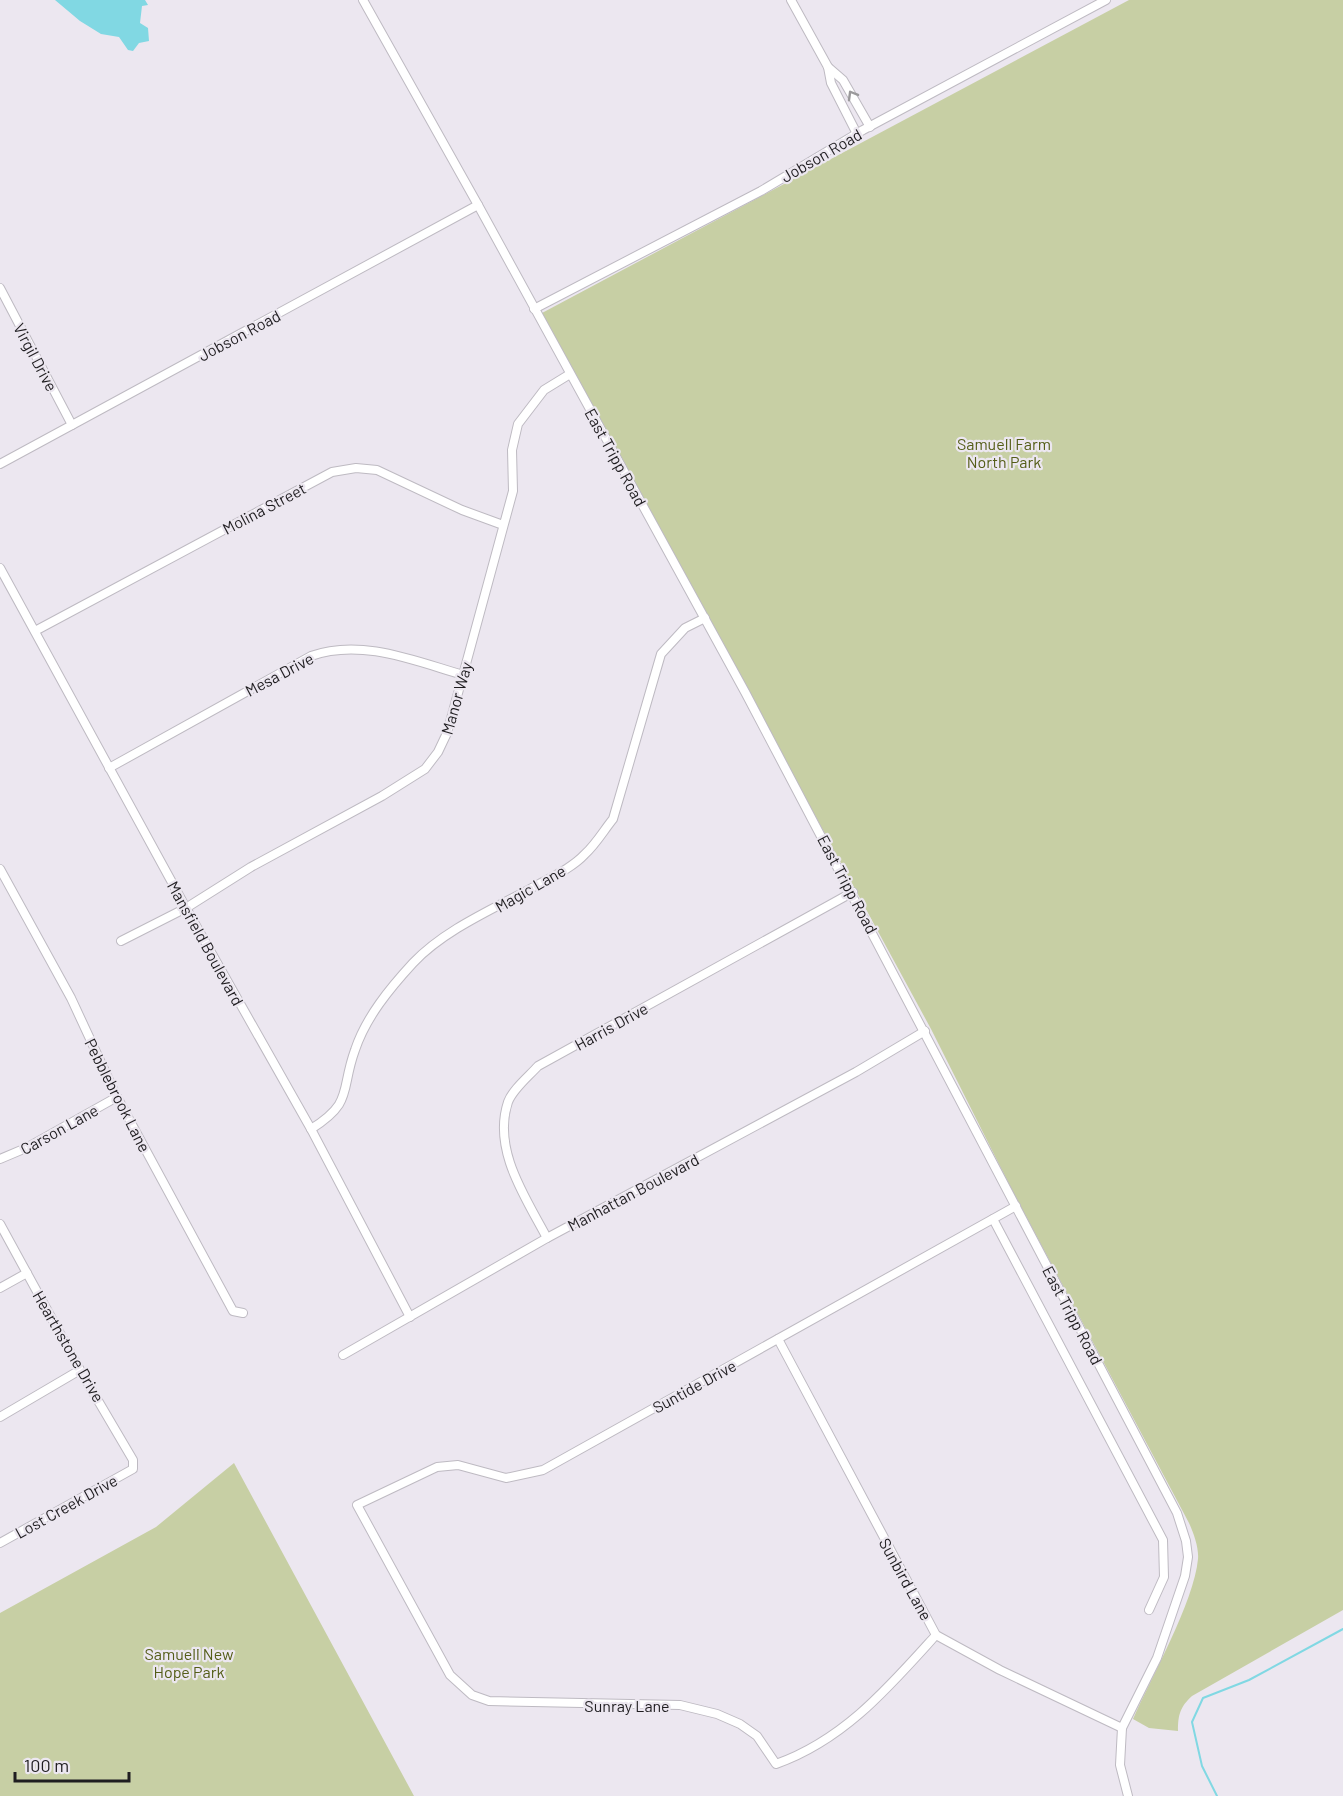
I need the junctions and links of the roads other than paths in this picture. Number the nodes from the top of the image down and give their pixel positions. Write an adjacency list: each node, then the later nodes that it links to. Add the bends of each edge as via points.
1 (363, 0): 7 (street, East Tripp Road)
2 (791, 0): 4 (street)
3 (1106, 0): 5 (street, Jobson Road)
4 (828, 67): 5 (street, one-way to 4, via 843,80); 6 (street, via 831,83)
5 (870, 127): 6 (street, Jobson Road)
6 (857, 134): 9 (street, Jobson Road, via 760,191)
7 (478, 205): 9 (street, East Tripp Road); 11 (street, Jobson Road)
8 (0, 288): 11 (street, Virgil Drive)
9 (534, 309): 10 (street, East Tripp Road)
10 (570, 374): 13 (street, Manor Way, via 543,390 518,424 512,450 513,491); 15 (street, East Tripp Road)
11 (72, 425): 12 (street, Jobson Road)
12 (0, 465)
13 (503, 525): 16 (street, Molina Street, via 377,470 332,472); 17 (street, Manor Way)
14 (0, 568): 16 (street, Mansfield Boulevard)
15 (705, 618): 20 (street, East Tripp Road); 25 (street, Magic Lane, via 684,628 661,654 616,810 604,831 584,855 556,875 448,935 415,961 367,1026 355,1050 339,1108)
16 (35, 631): 18 (street, Mansfield Boulevard)
17 (463, 675): 18 (street, Mesa Drive, via 361,648 325,651); 21 (street, Manor Way, via 447,733 425,769)
18 (109, 768): 21 (street, Mansfield Boulevard)
19 (0, 869): 24 (street, Pebblebrook Lane, via 71,998)
20 (853, 892): 23 (street, East Tripp Road); 30 (street, Harris Drive, via 538,1066 521,1084 509,1101 504,1130 510,1165)
21 (186, 908): 22 (street, Manor Way); 25 (street, Mansfield Boulevard)
22 (121, 940)
23 (925, 1031): 27 (street, East Tripp Road); 30 (street, Manhattan Boulevard)
24 (117, 1097): 26 (street, Carson Lane); 33 (street, Pebblebrook Lane, via 233,1311)
25 (311, 1128): 34 (street, Mansfield Boulevard)
26 (0, 1159)
27 (1016, 1206): 28 (street, Suntide Drive); 44 (street, East Tripp Road, via 1165,1488 1186,1541 1188,1557 1179,1600 1157,1658)
28 (993, 1219): 35 (street, Suntide Drive); 42 (street, via 1163,1540 1164,1577)
29 (0, 1224): 31 (street, Hearthstone Drive)
30 (547, 1238): 34 (street, Manhattan Boulevard)
31 (27, 1273): 32 (street); 37 (street, Hearthstone Drive)
32 (0, 1288)
33 (243, 1313)
34 (410, 1317): 36 (street, Manhattan Boulevard)
35 (778, 1339): 40 (street, Suntide Drive, via 543,1470 506,1478 458,1465 438,1467); 43 (street, Sunbird Lane)
36 (343, 1355)
37 (80, 1370): 38 (street); 39 (street, Hearthstone Drive, via 134,1460)
38 (0, 1417)
39 (133, 1469): 41 (street, Lost Creek Drive)
40 (357, 1505): 43 (street, Sunray Lane, via 450,1675 472,1695 489,1701 690,1708 731,1718 757,1736 776,1764 839,1733 875,1702)
41 (0, 1543)
42 (1149, 1610)
43 (936, 1635): 44 (street, Sunbird Lane)
44 (1122, 1728): 45 (street, East Tripp Road, via 1120,1765)
45 (1128, 1796)

